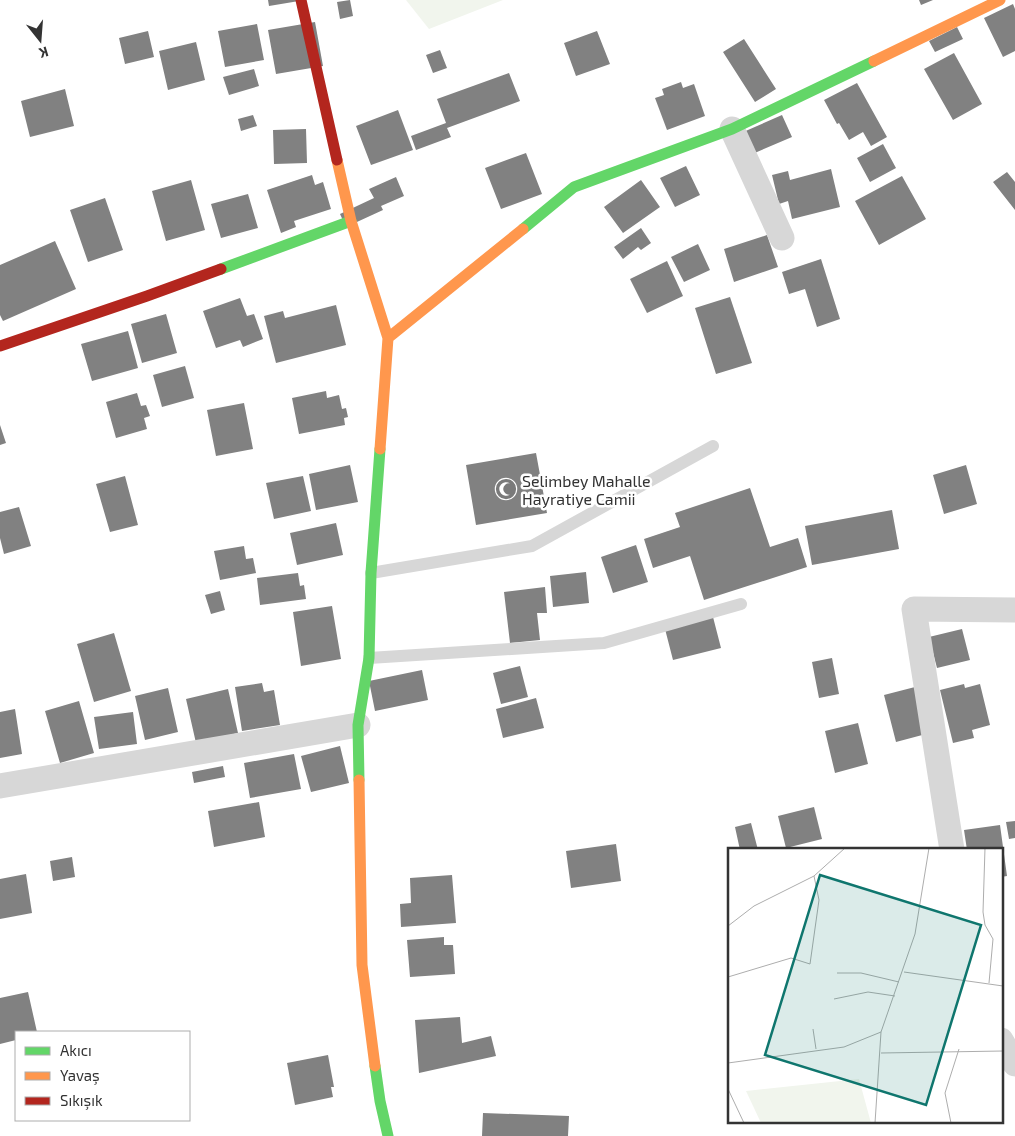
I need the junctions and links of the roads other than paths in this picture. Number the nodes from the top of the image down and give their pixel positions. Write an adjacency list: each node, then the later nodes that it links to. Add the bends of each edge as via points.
1 (301, 0): 4 (street)
2 (1000, 0): 3 (street)
3 (732, 129): 5 (street); 6 (street, via 574,187)
4 (350, 220): 6 (street); 7 (street, via 147,296)
5 (782, 238)
6 (388, 338): 9 (street)
7 (0, 346)
8 (713, 446): 9 (lane, via 532,546)
9 (371, 573): 12 (street)
10 (742, 604): 12 (lane, via 604,643)
11 (1015, 610): 15 (street, via 914,609)
12 (369, 658): 13 (street)
13 (358, 725): 14 (street); 18 (street, via 362,965 380,1101)
14 (0, 786)
15 (952, 848)
16 (1002, 1042): 17 (street)
17 (1015, 1064)
18 (388, 1136)

